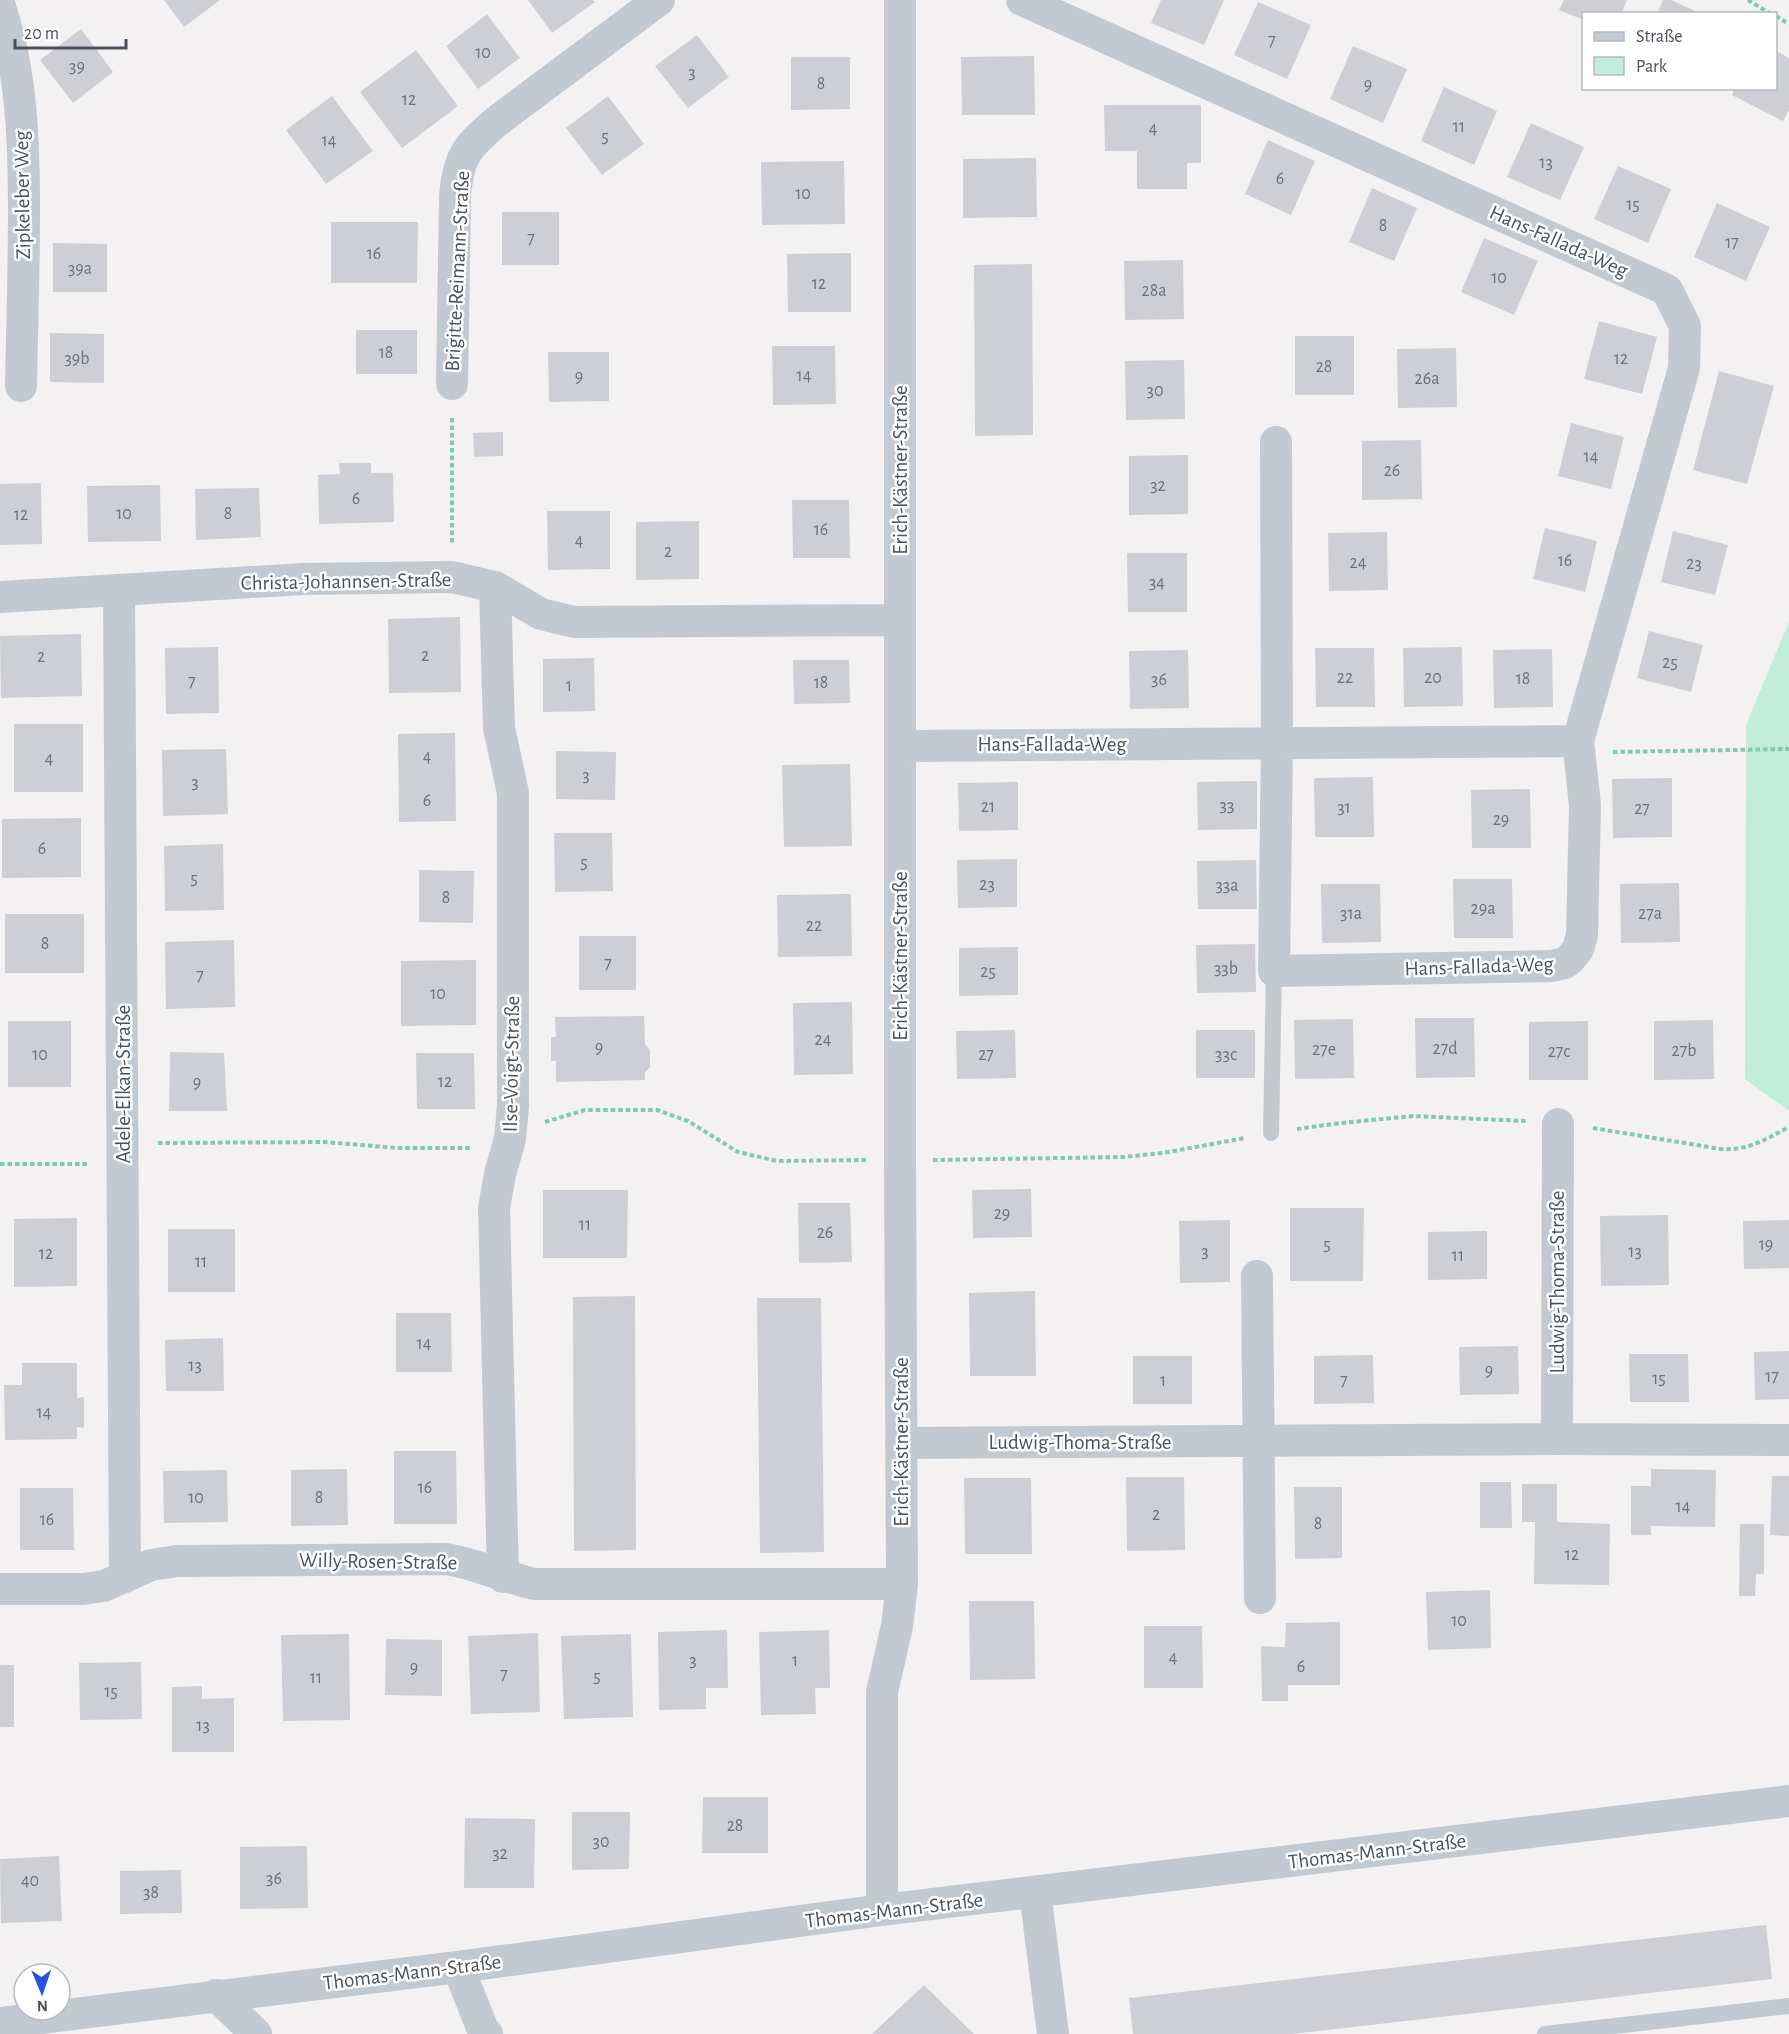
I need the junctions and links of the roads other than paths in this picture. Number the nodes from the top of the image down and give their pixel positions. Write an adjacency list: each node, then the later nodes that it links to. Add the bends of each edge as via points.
1 (10, 0): 5 (street, Zipkeleber Weg)
2 (659, 0): 6 (street, Brigitte-Reimann-Straße, via 497,121 464,156 455,197)
3 (900, 0): 12 (street, Erich-Kästner-Straße)
4 (1022, 0): 13 (street, Hans-Fallada-Weg, via 1667,290 1685,327 1684,368)
5 (0, 6): 7 (street, Zipkeleber Weg, via 13,52 23,150)
6 (452, 384)
7 (21, 386)
8 (1276, 442): 14 (street)
9 (495, 586): 10 (street, Christa-Johannsen-Straße, via 452,577 303,579); 12 (street, Christa-Johannsen-Straße, via 541,615 574,622); 24 (street, Ilse-Voigt-Straße, via 499,728 513,793 513,1106 510,1139 494,1208)
10 (118, 590): 11 (street, Christa-Johannsen-Straße); 25 (street, Adele-Elkan-Straße)
11 (0, 597)
12 (900, 620): 15 (street, Erich-Kästner-Straße)
13 (1578, 741): 14 (street, Hans-Fallada-Weg); 16 (street, Hans-Fallada-Weg, via 1585,805 1582,928 1578,949 1565,963)
14 (1277, 743): 15 (street, Hans-Fallada-Weg); 16 (street)
15 (900, 746): 23 (street, Erich-Kästner-Straße)
16 (1274, 971): 18 (lane)
17 (1558, 1124): 20 (street, Ludwig-Thoma-Straße)
18 (1271, 1133)
19 (1257, 1276): 22 (street)
20 (1557, 1439): 21 (street, Ludwig-Thoma-Straße); 22 (street, Ludwig-Thoma-Straße)
21 (1789, 1440)
22 (1259, 1441): 23 (street, Ludwig-Thoma-Straße); 28 (street)
23 (901, 1443): 26 (street, Erich-Kästner-Straße)
24 (504, 1576): 25 (street, Willy-Rosen-Straße, via 467,1562 446,1559 177,1561 151,1566); 26 (street, Willy-Rosen-Straße, via 534,1584)
25 (125, 1578): 27 (street, Willy-Rosen-Straße, via 83,1589)
26 (902, 1584): 31 (street, Erich-Kästner-Straße, via 882,1692)
27 (0, 1589)
28 (1260, 1598)
29 (1789, 1801): 30 (street, Thomas-Mann-Straße)
30 (1035, 1892): 31 (street, Thomas-Mann-Straße); 38 (street)
31 (882, 1911): 32 (street, Thomas-Mann-Straße)
32 (458, 1967): 33 (street, Thomas-Mann-Straße); 37 (street)
33 (216, 1995): 35 (street, Thomas-Mann-Straße); 36 (street)
34 (1789, 2006): 39 (lane)
35 (0, 2023)
36 (256, 2034)
37 (487, 2034)
38 (1053, 2034)
39 (1545, 2034)

